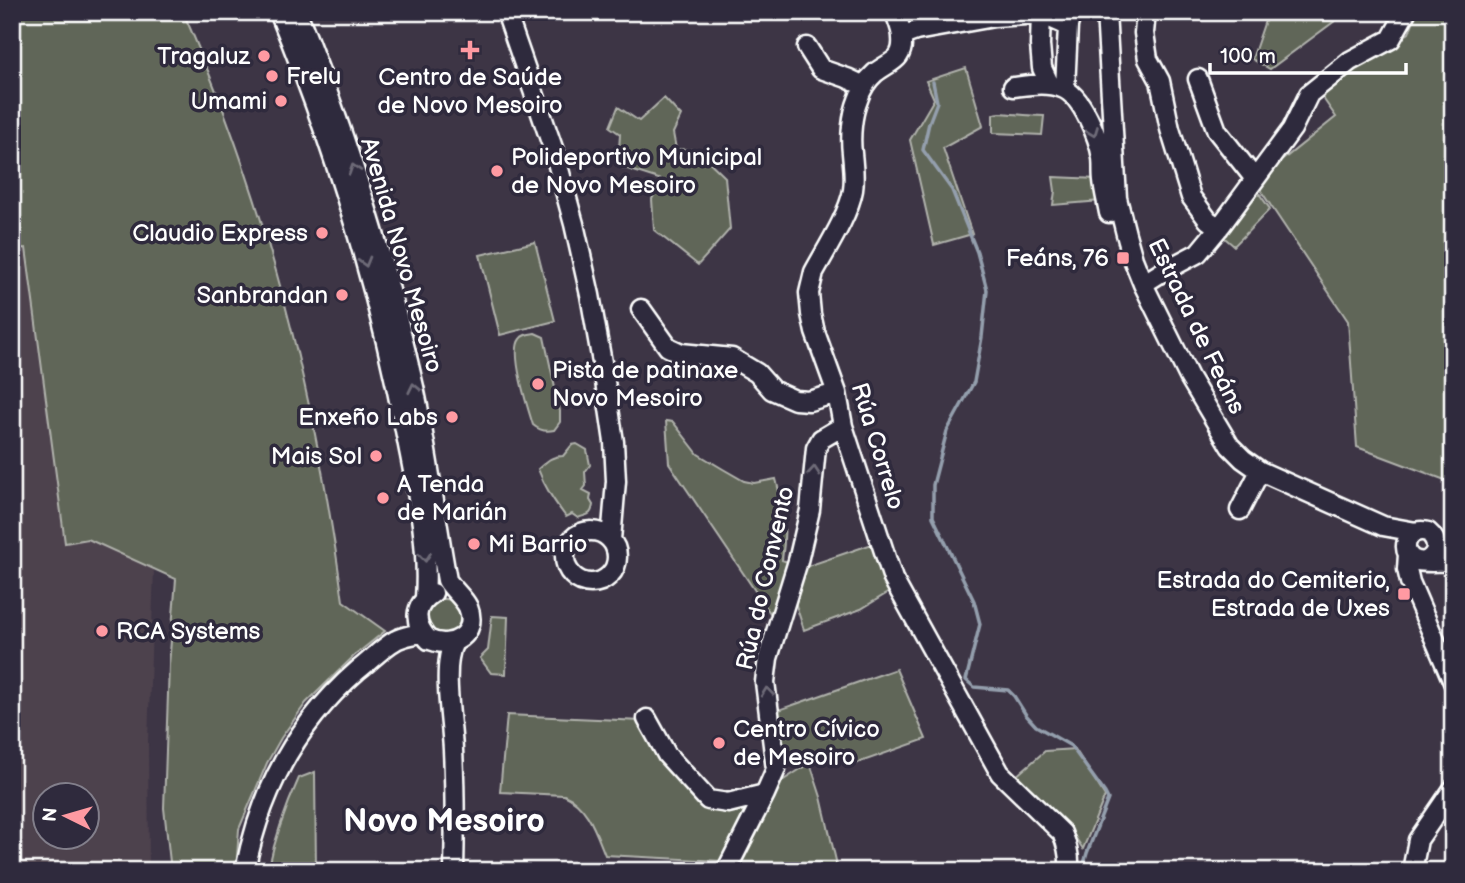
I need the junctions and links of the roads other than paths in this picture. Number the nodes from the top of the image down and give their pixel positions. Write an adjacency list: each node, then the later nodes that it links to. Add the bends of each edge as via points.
1 (279, 12): 33 (street, Avenida Novo Mesoiro, one-way to 33, via 346,196 383,329 426,558)
2 (297, 12): 32 (street, Avenida Novo Mesoiro, one-way to 2, via 447,580 414,389 384,269 339,122)
3 (506, 12): 27 (street, via 554,151 590,295 614,442 616,481 612,514)
4 (895, 12): 10 (street)
5 (1146, 12): 17 (street, via 1148,59 1160,81 1185,180 1191,197)
6 (1406, 12): 16 (street, via 1391,39 1350,61 1309,94 1292,129)
7 (1041, 13): 9 (street); 10 (street, via 994,17); 15 (street, via 1042,68)
8 (1109, 14): 18 (street, Estrada de Feáns, via 1118,198)
9 (1070, 19): 15 (street)
10 (902, 36): 13 (street, via 901,54)
11 (807, 47): 13 (street, via 821,69)
12 (1198, 79): 16 (street, via 1217,131)
13 (864, 86): 21 (street, Rúa Correlo, via 853,118 853,191 814,272 809,293 815,332)
14 (1013, 87): 15 (street)
15 (1057, 87): 18 (street, one-way to 18, via 1077,99 1092,128 1102,157 1111,221)
16 (1255, 179): 17 (street)
17 (1219, 228): 19 (street, via 1198,253)
18 (1126, 234): 19 (street, Estrada de Feáns)
19 (1143, 284): 23 (street, Estrada de Feáns, via 1230,446)
20 (641, 309): 21 (street, via 668,348 732,358 757,373 772,390 795,400)
21 (837, 393): 22 (street, Rúa Correlo)
22 (843, 426): 41 (street, Rúa do Convento, one-way to 22, via 776,769 765,682 768,658 810,510 816,448 821,439); 45 (street, Rúa Correlo, via 893,579 1000,773 1062,833)
23 (1260, 471): 24 (street); 25 (street, Estrada de Feáns)
24 (1240, 510)
25 (1383, 526): 26 (street, Estrada de Feáns); 30 (street, Estrada de Feáns)
26 (1416, 531): 28 (street, Estrada de Feáns); 30 (street, via 1409,537)
27 (603, 535)
28 (1434, 538): 29 (street, Estrada de Feáns); 30 (street, via 1436,549 1431,558)
29 (1453, 553)
30 (1415, 556): 31 (street); 38 (street, via 1419,603)
31 (1453, 562)
32 (459, 596): 33 (street, via 442,591); 36 (street, via 470,611 470,620 462,637)
33 (423, 602): 34 (street, via 417,615); 35 (street)
34 (425, 636): 35 (street); 36 (street, via 436,643); 37 (street)
35 (396, 640): 42 (street, via 344,683 293,744 265,800)
36 (454, 642): 37 (street)
37 (448, 665): 43 (street)
38 (1453, 682)
39 (647, 719): 41 (street, via 667,755 708,800 728,803)
40 (1453, 789): 46 (street, via 1418,841)
41 (765, 794): 44 (street, Rúa do Convento)
42 (245, 871)
43 (454, 871)
44 (726, 871)
45 (1069, 871)
46 (1412, 871)

